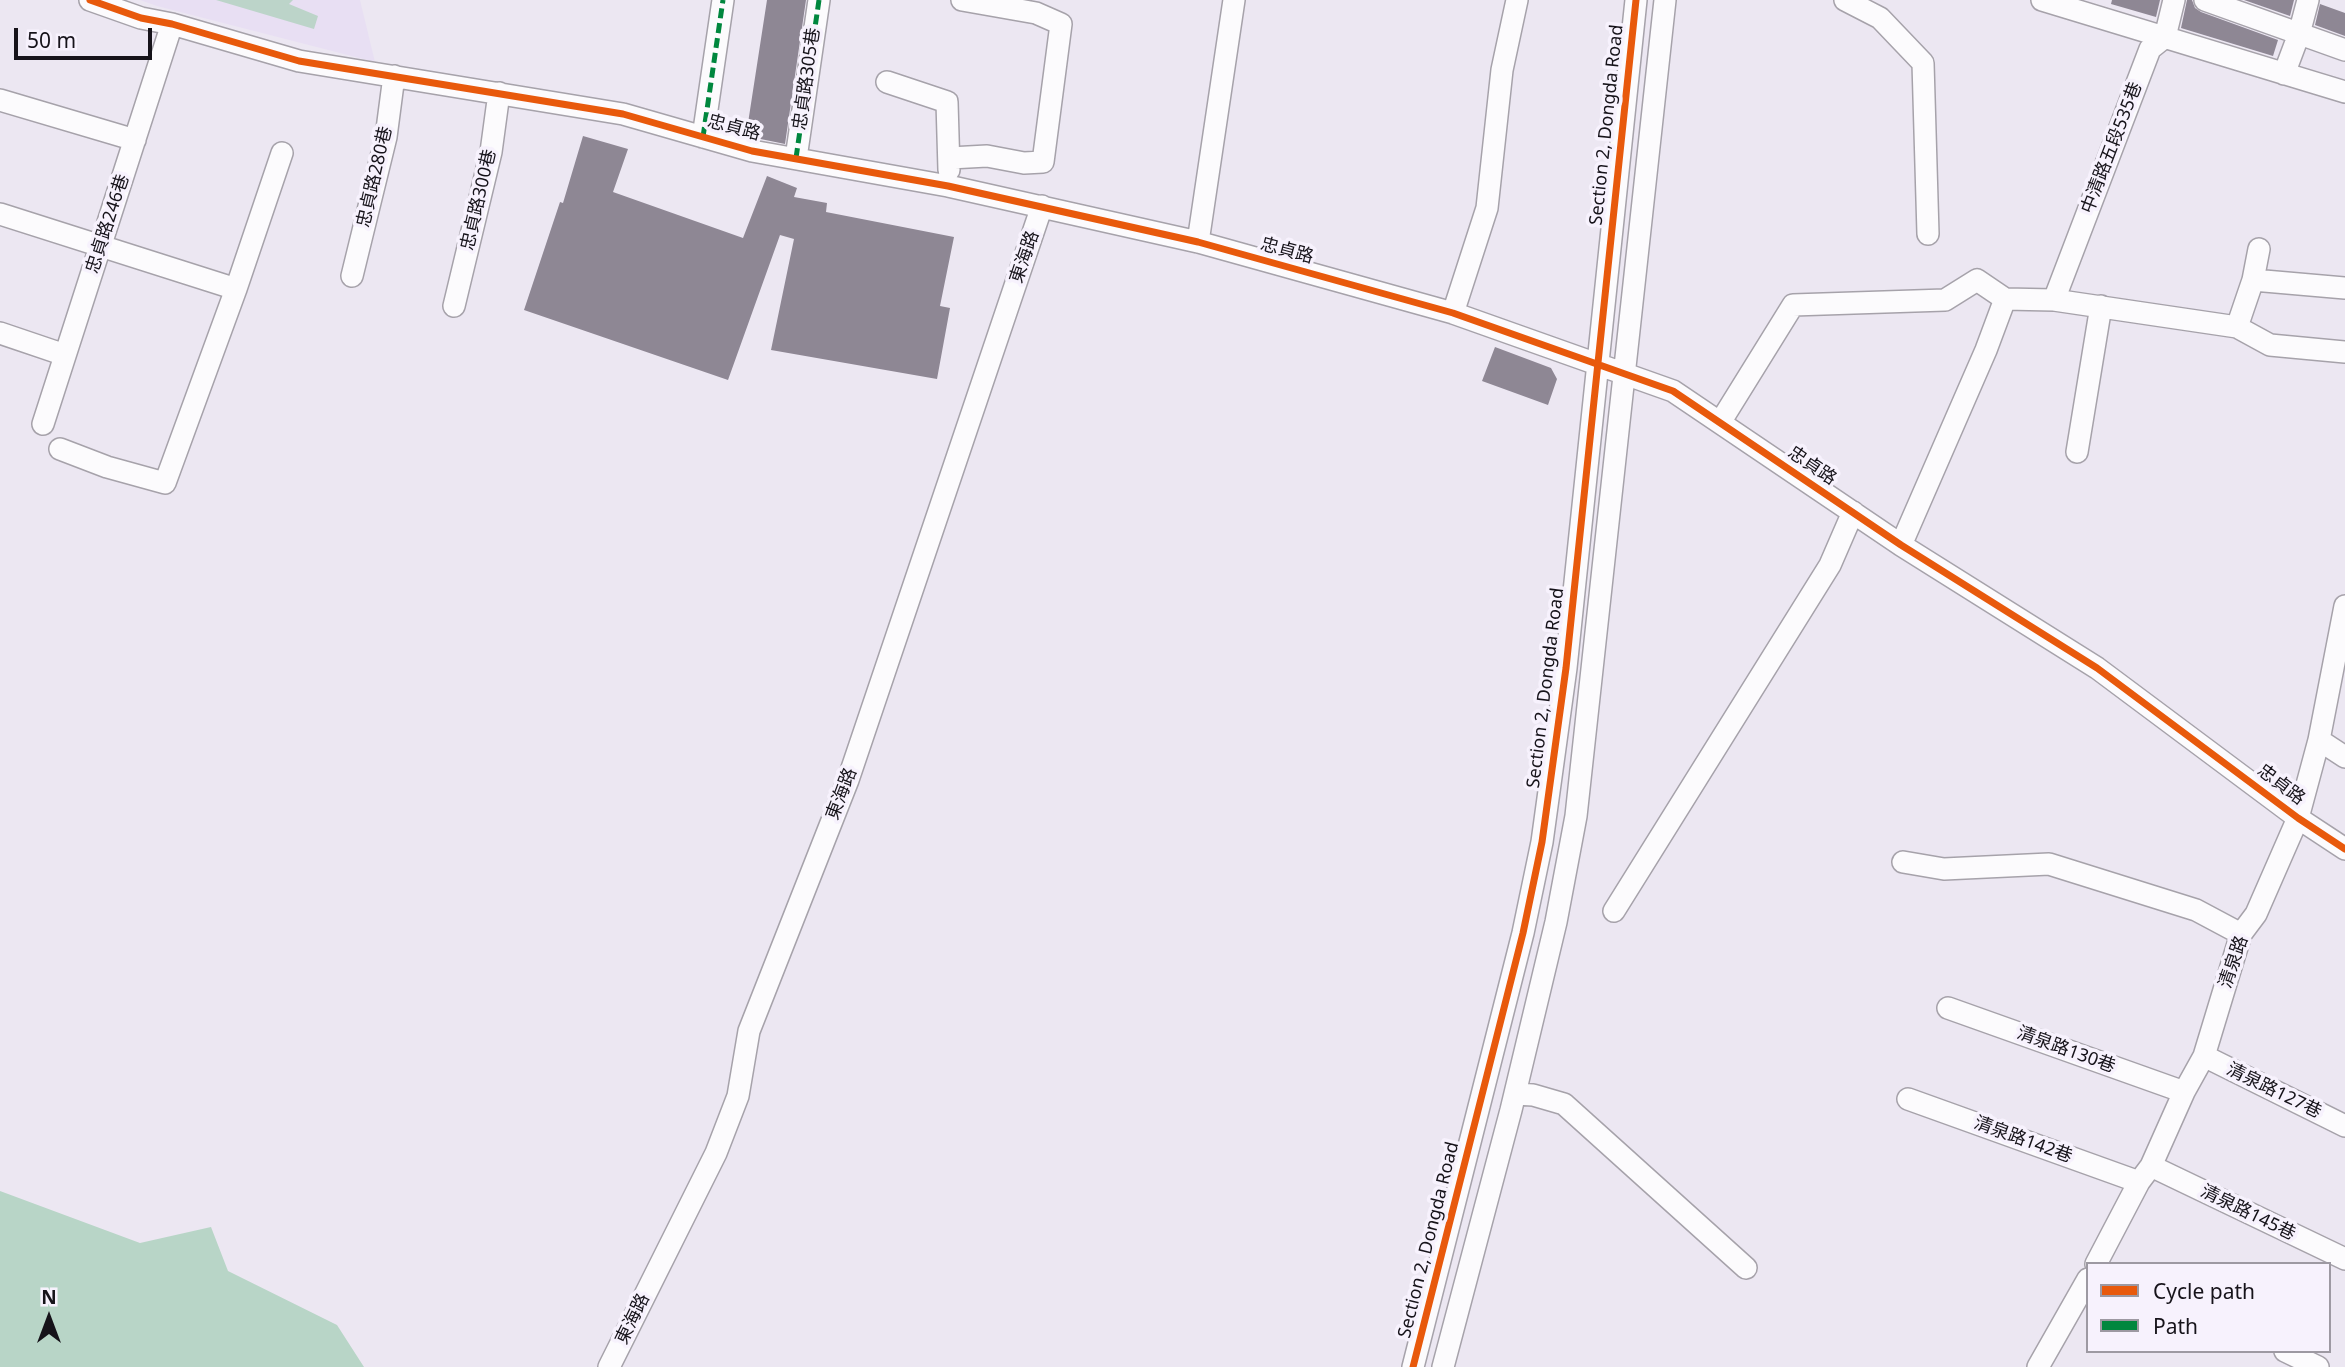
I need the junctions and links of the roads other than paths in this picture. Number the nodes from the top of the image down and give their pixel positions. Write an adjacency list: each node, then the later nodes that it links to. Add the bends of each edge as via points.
1 (90, 0): 14 (street, 忠貞路)
2 (723, 0): 24 (street)
3 (819, 0): 27 (street, 忠貞路305巷)
4 (962, 0): 28 (street, via 1036,13 1061,24 1043,162 987,156)
5 (1234, 0): 33 (street)
6 (1517, 0): 44 (street, via 1502,70 1487,208)
7 (1636, 0): 49 (street, Section 2, Dongda Road)
8 (1665, 0): 50 (street)
9 (1845, 0): 32 (street, via 1880,18 1923,63)
10 (2042, 0): 16 (street)
11 (2174, 0): 16 (street, 中清路五段535巷)
12 (2206, 0): 15 (street)
13 (2308, 0): 15 (street)
14 (172, 24): 19 (street, 忠貞路, via 299,61); 25 (street, 忠貞路246巷)
15 (2299, 34): 17 (street); 18 (street)
16 (2165, 37): 18 (street); 41 (street, 中清路五段535巷, via 2150,49)
17 (2345, 50)
18 (2284, 74): 21 (street)
19 (394, 76): 22 (street, 忠貞路); 36 (street, 忠貞路280巷, via 386,137)
20 (887, 82): 28 (street, via 947,102)
21 (2345, 92)
22 (499, 93): 24 (street, 忠貞路, via 623,114); 42 (street, 忠貞路300巷, via 491,152)
23 (0, 100): 25 (street)
24 (703, 136): 27 (street, 忠貞路)
25 (135, 140): 34 (street, 忠貞路246巷)
26 (282, 153): 39 (street)
27 (796, 158): 29 (street, 忠貞路)
28 (950, 158): 29 (street)
29 (948, 186): 30 (street, 忠貞路)
30 (1042, 206): 33 (street, 忠貞路); 78 (street, 東海路, via 848,780 749,1031 738,1096 716,1153)
31 (0, 214): 34 (street)
32 (1928, 234)
33 (1198, 242): 44 (street, 忠貞路)
34 (101, 245): 39 (street); 48 (street, 忠貞路246巷)
35 (2259, 248): 37 (street)
36 (352, 276)
37 (2253, 280): 38 (street); 45 (street)
38 (2345, 288)
39 (236, 289): 53 (street, via 166,484)
40 (2006, 299): 41 (street); 51 (street, via 1977,280 1945,300 1793,305); 56 (street)
41 (2054, 300): 43 (street)
42 (454, 306)
43 (2101, 306): 45 (street); 54 (street)
44 (1453, 313): 49 (street, 忠貞路)
45 (2237, 327): 47 (street, via 2270,345)
46 (0, 333): 48 (street)
47 (2345, 352)
48 (65, 355): 52 (street, 忠貞路246巷)
49 (1598, 365): 50 (street, 忠貞路); 70 (street, Section 2, Dongda Road, via 1566,668 1542,842)
50 (1624, 375): 51 (street, 忠貞路, via 1673,391); 69 (street, via 1577,816)
51 (1721, 421): 55 (street, 忠貞路)
52 (43, 424)
53 (60, 449)
54 (2077, 452)
55 (1853, 512): 56 (street, 忠貞路); 63 (street, via 1830,565)
56 (1901, 545): 60 (street, 忠貞路, via 2097,668)
57 (2345, 606): 58 (street, 清泉路)
58 (2319, 740): 59 (street); 60 (street, 清泉路)
59 (2345, 757)
60 (2298, 818): 61 (street, 忠貞路); 64 (street, 清泉路, via 2256,914)
61 (2345, 849)
62 (1903, 862): 64 (street, via 1944,869 2049,864 2196,910)
63 (1615, 911)
64 (2241, 934): 66 (street, 清泉路)
65 (1948, 1008): 67 (street, 清泉路130巷)
66 (2203, 1056): 67 (street, 清泉路); 71 (street, 清泉路127巷)
67 (2184, 1093): 72 (street, 清泉路)
68 (1908, 1099): 72 (street, 清泉路142巷)
69 (1513, 1102): 70 (street); 75 (street, via 1533,1095 1564,1104); 80 (street)
70 (1479, 1104): 79 (street, Section 2, Dongda Road)
71 (2345, 1126)
72 (2145, 1174): 73 (street, 清泉路145巷); 74 (street, 清泉路)
73 (2345, 1259)
74 (2099, 1262)
75 (1746, 1268)
76 (2086, 1284): 81 (street, 清泉路)
77 (2289, 1353): 82 (street)
78 (609, 1367)
79 (1413, 1367)
80 (1443, 1367)
81 (2038, 1367)
82 (2318, 1367)

